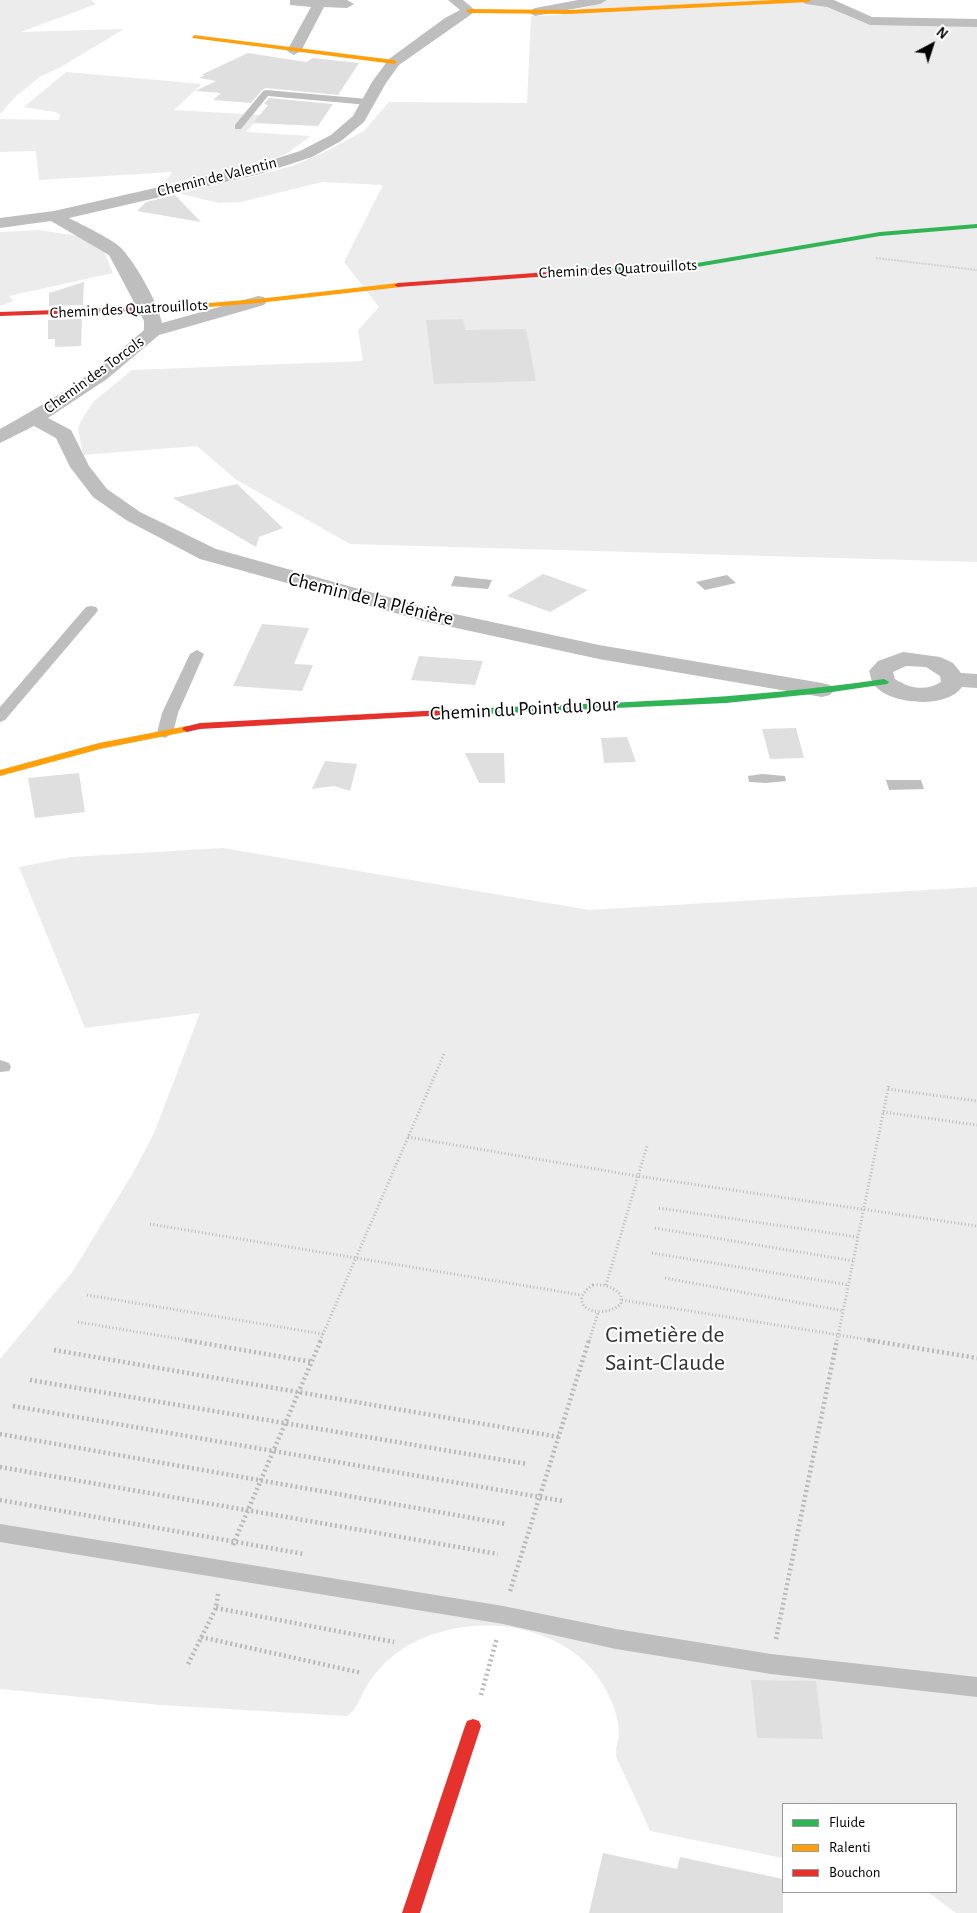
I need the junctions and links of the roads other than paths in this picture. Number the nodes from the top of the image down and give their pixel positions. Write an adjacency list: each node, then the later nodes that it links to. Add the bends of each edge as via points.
1 (456, 0): 8 (street)
2 (483, 0): 8 (street, Chemin de Valentin)
3 (600, 0): 9 (street)
4 (807, 0): 9 (street); 10 (street, via 830,4 870,21)
5 (295, 2): 6 (street)
6 (320, 3): 7 (street); 12 (street)
7 (347, 4)
8 (469, 11): 9 (street); 13 (street, Chemin de Valentin)
9 (535, 12)
10 (977, 23)
11 (194, 37): 12 (street)
12 (294, 50): 13 (street)
13 (394, 62): 14 (street, Chemin de Valentin)
14 (368, 102): 15 (lane, via 266,94); 16 (street, Chemin de Valentin, via 359,118 336,138 306,154 260,169)
15 (238, 127)
16 (54, 216): 17 (street, Chemin de Valentin); 20 (street, Chemin des Torcols, via 115,252)
17 (0, 223)
18 (977, 226): 19 (street, Chemin des Quatrouillots, via 880,234 697,265 495,276)
19 (258, 301): 20 (street, Chemin des Quatrouillots); 22 (street, Chemin des Quatrouillots)
20 (149, 310): 21 (street, Chemin des Quatrouillots); 22 (street, Chemin des Torcols)
21 (0, 314)
22 (152, 331): 23 (street, Chemin des Torcols, via 107,370)
23 (34, 418): 24 (street, Chemin des Torcols); 30 (street, Chemin de la Plénière, via 64,434 80,467 100,493 133,516 208,554 424,614)
24 (0, 437)
25 (92, 610): 32 (lane)
26 (197, 654): 33 (lane, via 170,713)
27 (954, 679): 28 (street); 29 (street, via 946,690 925,695 901,692); 29 (street, via 946,668 937,663 903,659 881,671)
28 (977, 681)
29 (884, 682): 31 (street)
30 (738, 686): 31 (street, Chemin de la Plénière); 33 (street, Chemin du Point du Jour, via 200,726)
31 (822, 690)
32 (0, 717)
33 (165, 733): 34 (street, Chemin du Point du Jour, via 100,746)
34 (0, 773)
35 (0, 1533): 36 (lane, via 503,1615 616,1639 771,1664)
36 (977, 1687)
37 (473, 1726): 38 (street)
38 (411, 1913)

